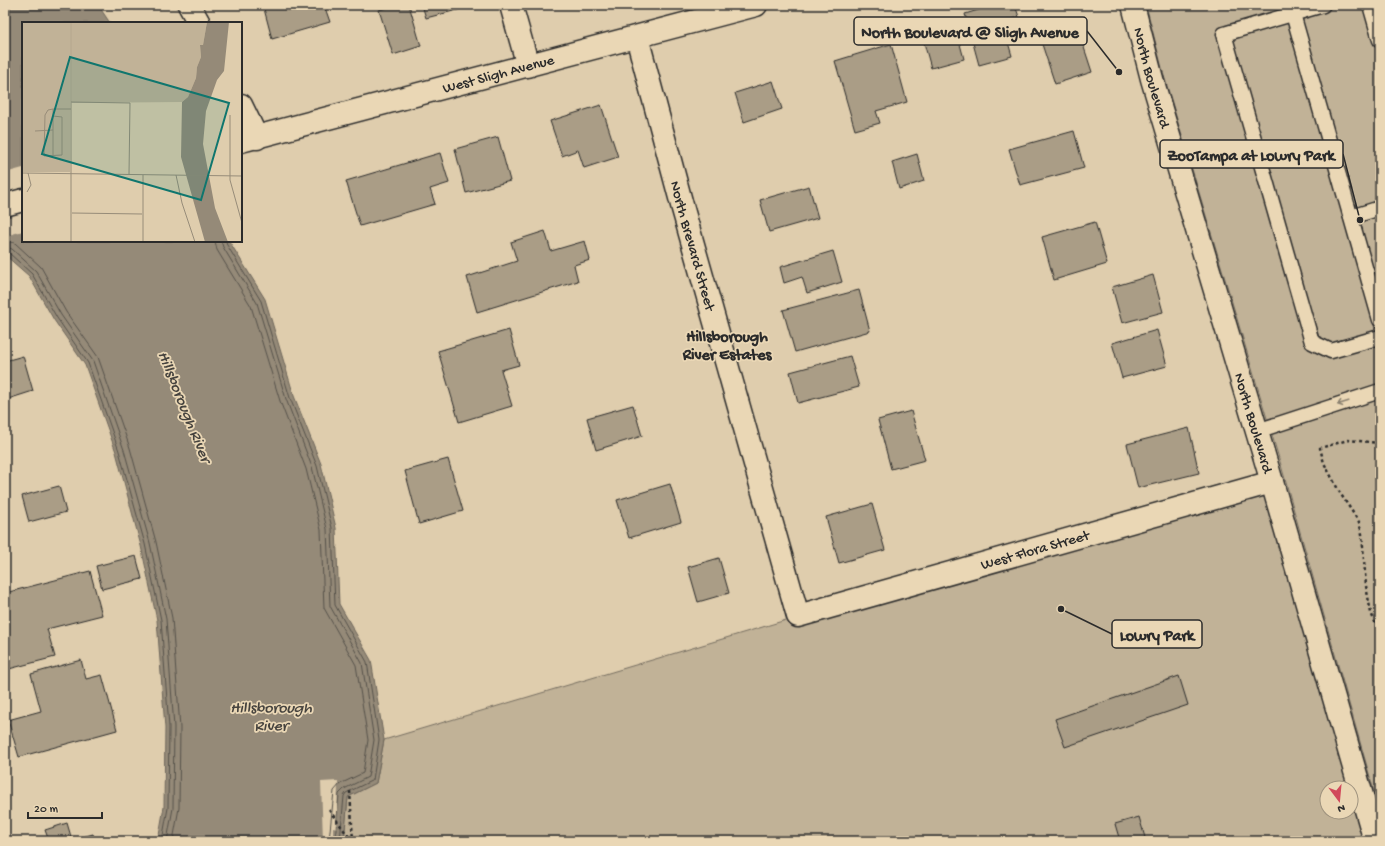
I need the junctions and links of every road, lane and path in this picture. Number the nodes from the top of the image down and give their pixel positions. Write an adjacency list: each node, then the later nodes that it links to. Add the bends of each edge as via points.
1 (190, 5): 8 (street)
2 (511, 5): 11 (street)
3 (756, 5): 9 (street, West Sligh Avenue)
4 (1133, 5): 21 (street, North Boulevard, via 1152,79)
5 (1324, 5): 7 (lane)
6 (1370, 5): 10 (lane)
7 (1293, 14): 17 (lane); 19 (lane, via 1224,34 1312,342 1331,351)
8 (198, 22)
9 (637, 37): 11 (street, West Sligh Avenue); 24 (street, North Brevard Street)
10 (1380, 40)
11 (528, 66): 13 (street, West Sligh Avenue)
12 (242, 109): 13 (street)
13 (249, 140)
14 (22, 200): 15 (street)
15 (5, 205)
16 (1380, 208): 17 (lane)
17 (1351, 217): 18 (lane)
18 (1380, 320)
19 (1380, 337)
20 (1380, 392): 21 (lane, one-way to 21)
21 (1257, 431): 23 (street, North Boulevard)
22 (1380, 443): 25 (path, via 1348,440 1320,448 1333,481 1359,522 1371,613)
23 (1272, 482): 24 (street, West Flora Street); 29 (street, North Boulevard)
24 (798, 616)
25 (1380, 634)
26 (350, 791): 28 (path)
27 (329, 810): 28 (path)
28 (353, 841)
29 (1375, 841)

